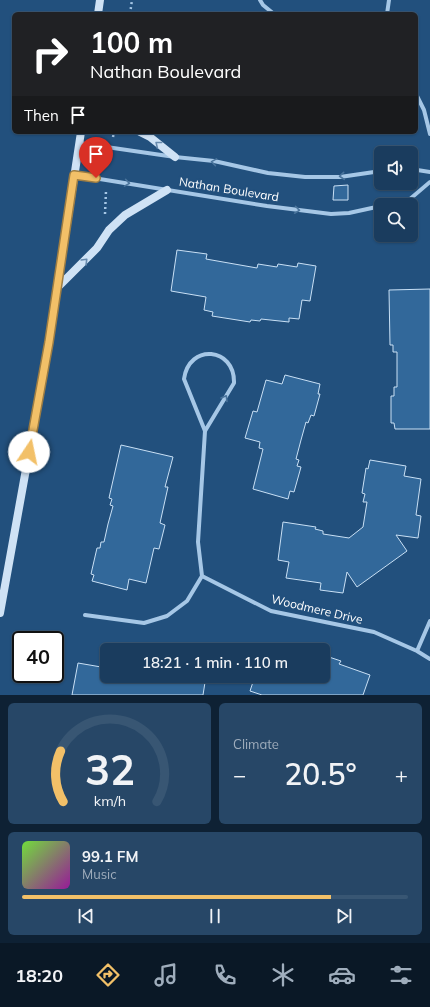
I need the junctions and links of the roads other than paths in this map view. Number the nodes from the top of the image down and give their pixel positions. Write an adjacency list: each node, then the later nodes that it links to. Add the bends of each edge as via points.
1 (100, 0): 4 (street)
2 (260, 0): 5 (street)
3 (389, 0): 6 (street)
4 (98, 12)
5 (271, 12)
6 (387, 12)
7 (418, 98): 10 (street)
8 (81, 134): 11 (street)
9 (144, 134): 12 (street, one-way to 9)
10 (430, 134)
11 (79, 143): 12 (street, Nathan Boulevard); 16 (street)
12 (175, 158): 14 (street, Nathan Boulevard, one-way to 12, via 340,177 304,177 268,173 214,161)
13 (418, 170): 15 (street)
14 (374, 172)
15 (430, 172)
16 (74, 175): 18 (street, Nathan Boulevard, one-way to 18); 21 (street)
17 (430, 182): 19 (street)
18 (167, 190): 20 (street, Nathan Boulevard, one-way to 20, via 331,214); 21 (street, one-way to 18, via 97,248 109,230 125,215)
19 (411, 198)
20 (374, 208)
21 (57, 288): 24 (street)
22 (205, 432): 22 (street, one-way to 22, via 234,383 232,367 227,360 212,354 203,354 196,358 190,364 184,379); 23 (street, via 198,542)
23 (202, 576): 25 (street, via 187,601 167,616 144,624); 27 (street, Woodmere Drive, via 271,611 374,632)
24 (0, 613)
25 (85, 615)
26 (430, 621): 27 (street)
27 (418, 651): 28 (street, Woodmere Drive)
28 (430, 659)

